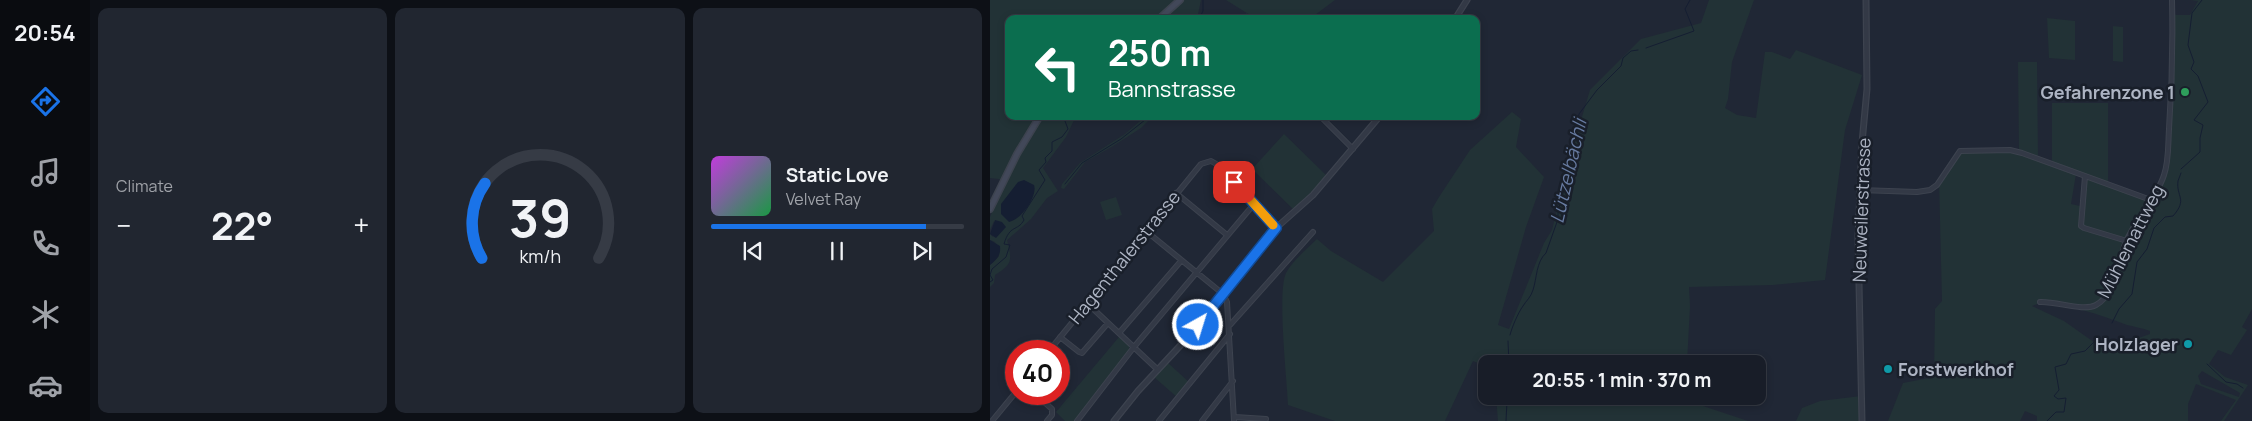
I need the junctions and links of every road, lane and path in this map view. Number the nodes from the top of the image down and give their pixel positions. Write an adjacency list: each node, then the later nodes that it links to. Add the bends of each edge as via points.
1 (1180, 0): 5 (main road)
2 (1466, 0): 6 (street)
3 (1866, 0): 12 (street, Neuweilerstrasse, via 1867,89)
4 (2172, 0): 14 (street, Mühlemattweg, via 2173,68 2166,168)
5 (1163, 15)
6 (1457, 15)
7 (1038, 120): 16 (main road)
8 (1324, 120): 10 (street)
9 (1377, 120): 10 (street)
10 (1353, 149): 17 (street, via 1314,195)
11 (2085, 176): 12 (street, via 2010,150 1966,150 1958,152 1937,185 1930,190); 14 (street); 21 (street, via 2081,226)
12 (1860, 190): 46 (street, Neuweilerstrasse)
13 (1176, 193): 15 (street, Hagenthalerstrasse, via 1201,164 1211,161); 18 (street, Hagenthalerstrasse); 20 (street)
14 (2151, 200): 21 (street, Mühlemattweg)
15 (1254, 204): 17 (street); 20 (street)
16 (990, 209)
17 (1276, 228): 24 (street)
18 (1146, 231): 22 (street); 26 (street, Hagenthalerstrasse)
19 (1313, 232): 28 (street)
20 (1227, 236): 23 (street)
21 (2127, 241): 25 (street, Mühlemattweg, via 2107,294 2097,304 2086,308)
22 (1181, 261): 23 (street); 29 (street)
23 (1196, 271): 24 (street); 33 (street)
24 (1223, 294): 28 (street, via 1229,309); 34 (street)
25 (2040, 302)
26 (1088, 304): 27 (street); 31 (street, Hagenthalerstrasse)
27 (1108, 323): 29 (street); 31 (street, via 1082,353)
28 (1230, 325): 30 (street)
29 (1119, 333): 33 (street)
30 (1230, 334): 35 (street); 44 (street)
31 (1060, 337): 32 (street, Hagenthalerstrasse)
32 (1058, 340)
33 (1134, 347): 34 (street); 42 (street)
34 (1158, 370): 43 (street)
35 (1233, 380): 38 (street); 45 (street)
36 (1005, 405): 40 (street)
37 (1049, 405): 41 (street, via 1053,412)
38 (1235, 419): 39 (street)
39 (1266, 419)
40 (992, 421)
41 (1047, 421)
42 (1077, 421)
43 (1114, 421)
44 (1159, 421)
45 (1202, 421)
46 (1862, 421)

